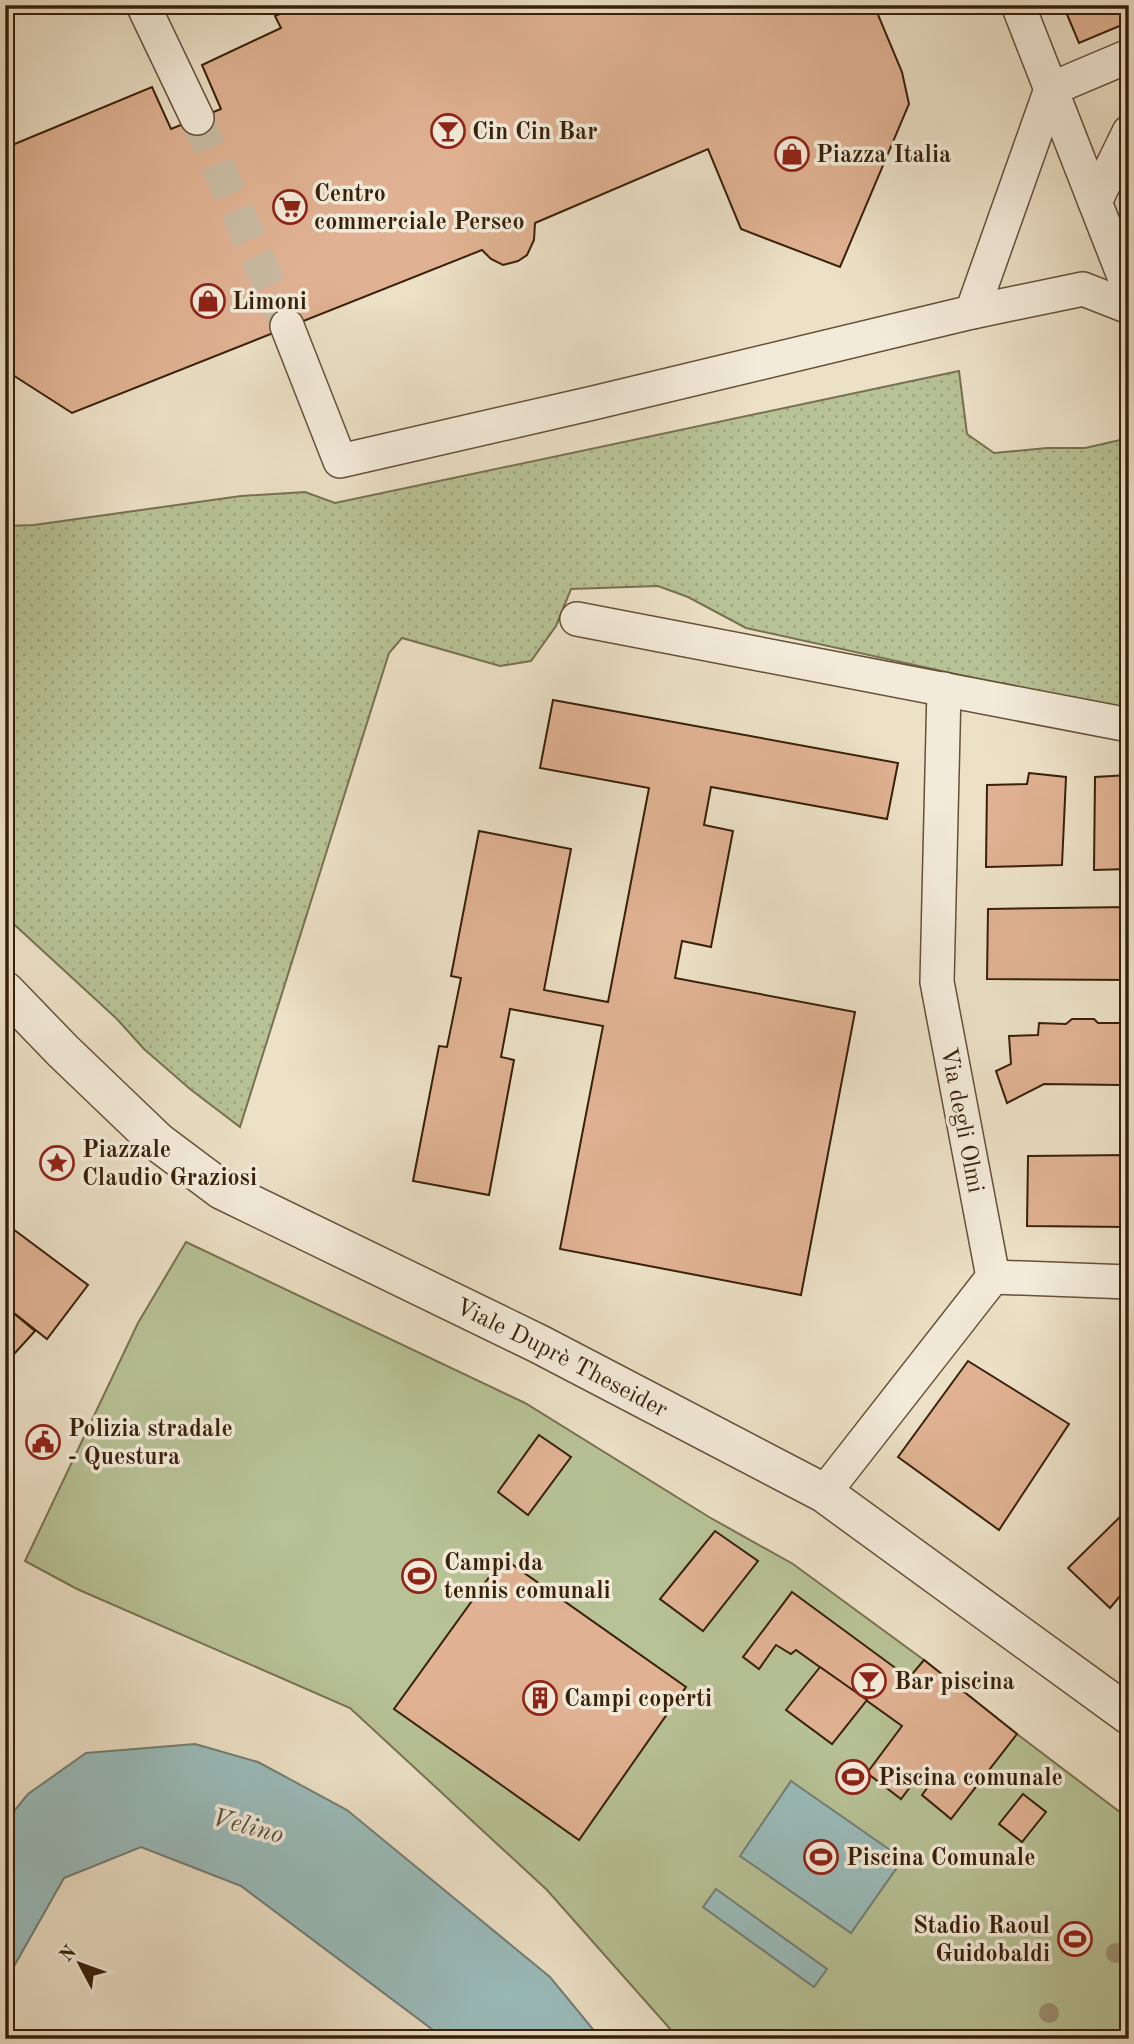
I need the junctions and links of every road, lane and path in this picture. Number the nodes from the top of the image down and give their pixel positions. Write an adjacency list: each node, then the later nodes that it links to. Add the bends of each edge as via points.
1 (143, 5): 5 (street)
2 (1018, 5): 4 (street)
3 (1129, 56): 4 (street)
4 (1051, 89): 7 (street); 10 (street)
5 (197, 118)
6 (1129, 132): 7 (street)
7 (1095, 202): 8 (street)
8 (1129, 289)
9 (1129, 307): 10 (street, via 1083,289)
10 (972, 312): 11 (street, via 340,461)
11 (288, 326)
12 (577, 618): 13 (street)
13 (944, 689): 14 (street); 16 (street, Via degli Olmi, via 937,982)
14 (1129, 724)
15 (5, 991): 18 (street, Viale Duprè Theseider, via 158,1142 222,1190 539,1344)
16 (993, 1277): 17 (street); 18 (street)
17 (1129, 1282)
18 (824, 1493): 19 (street, Viale Duprè Theseider)
19 (1129, 1715)

